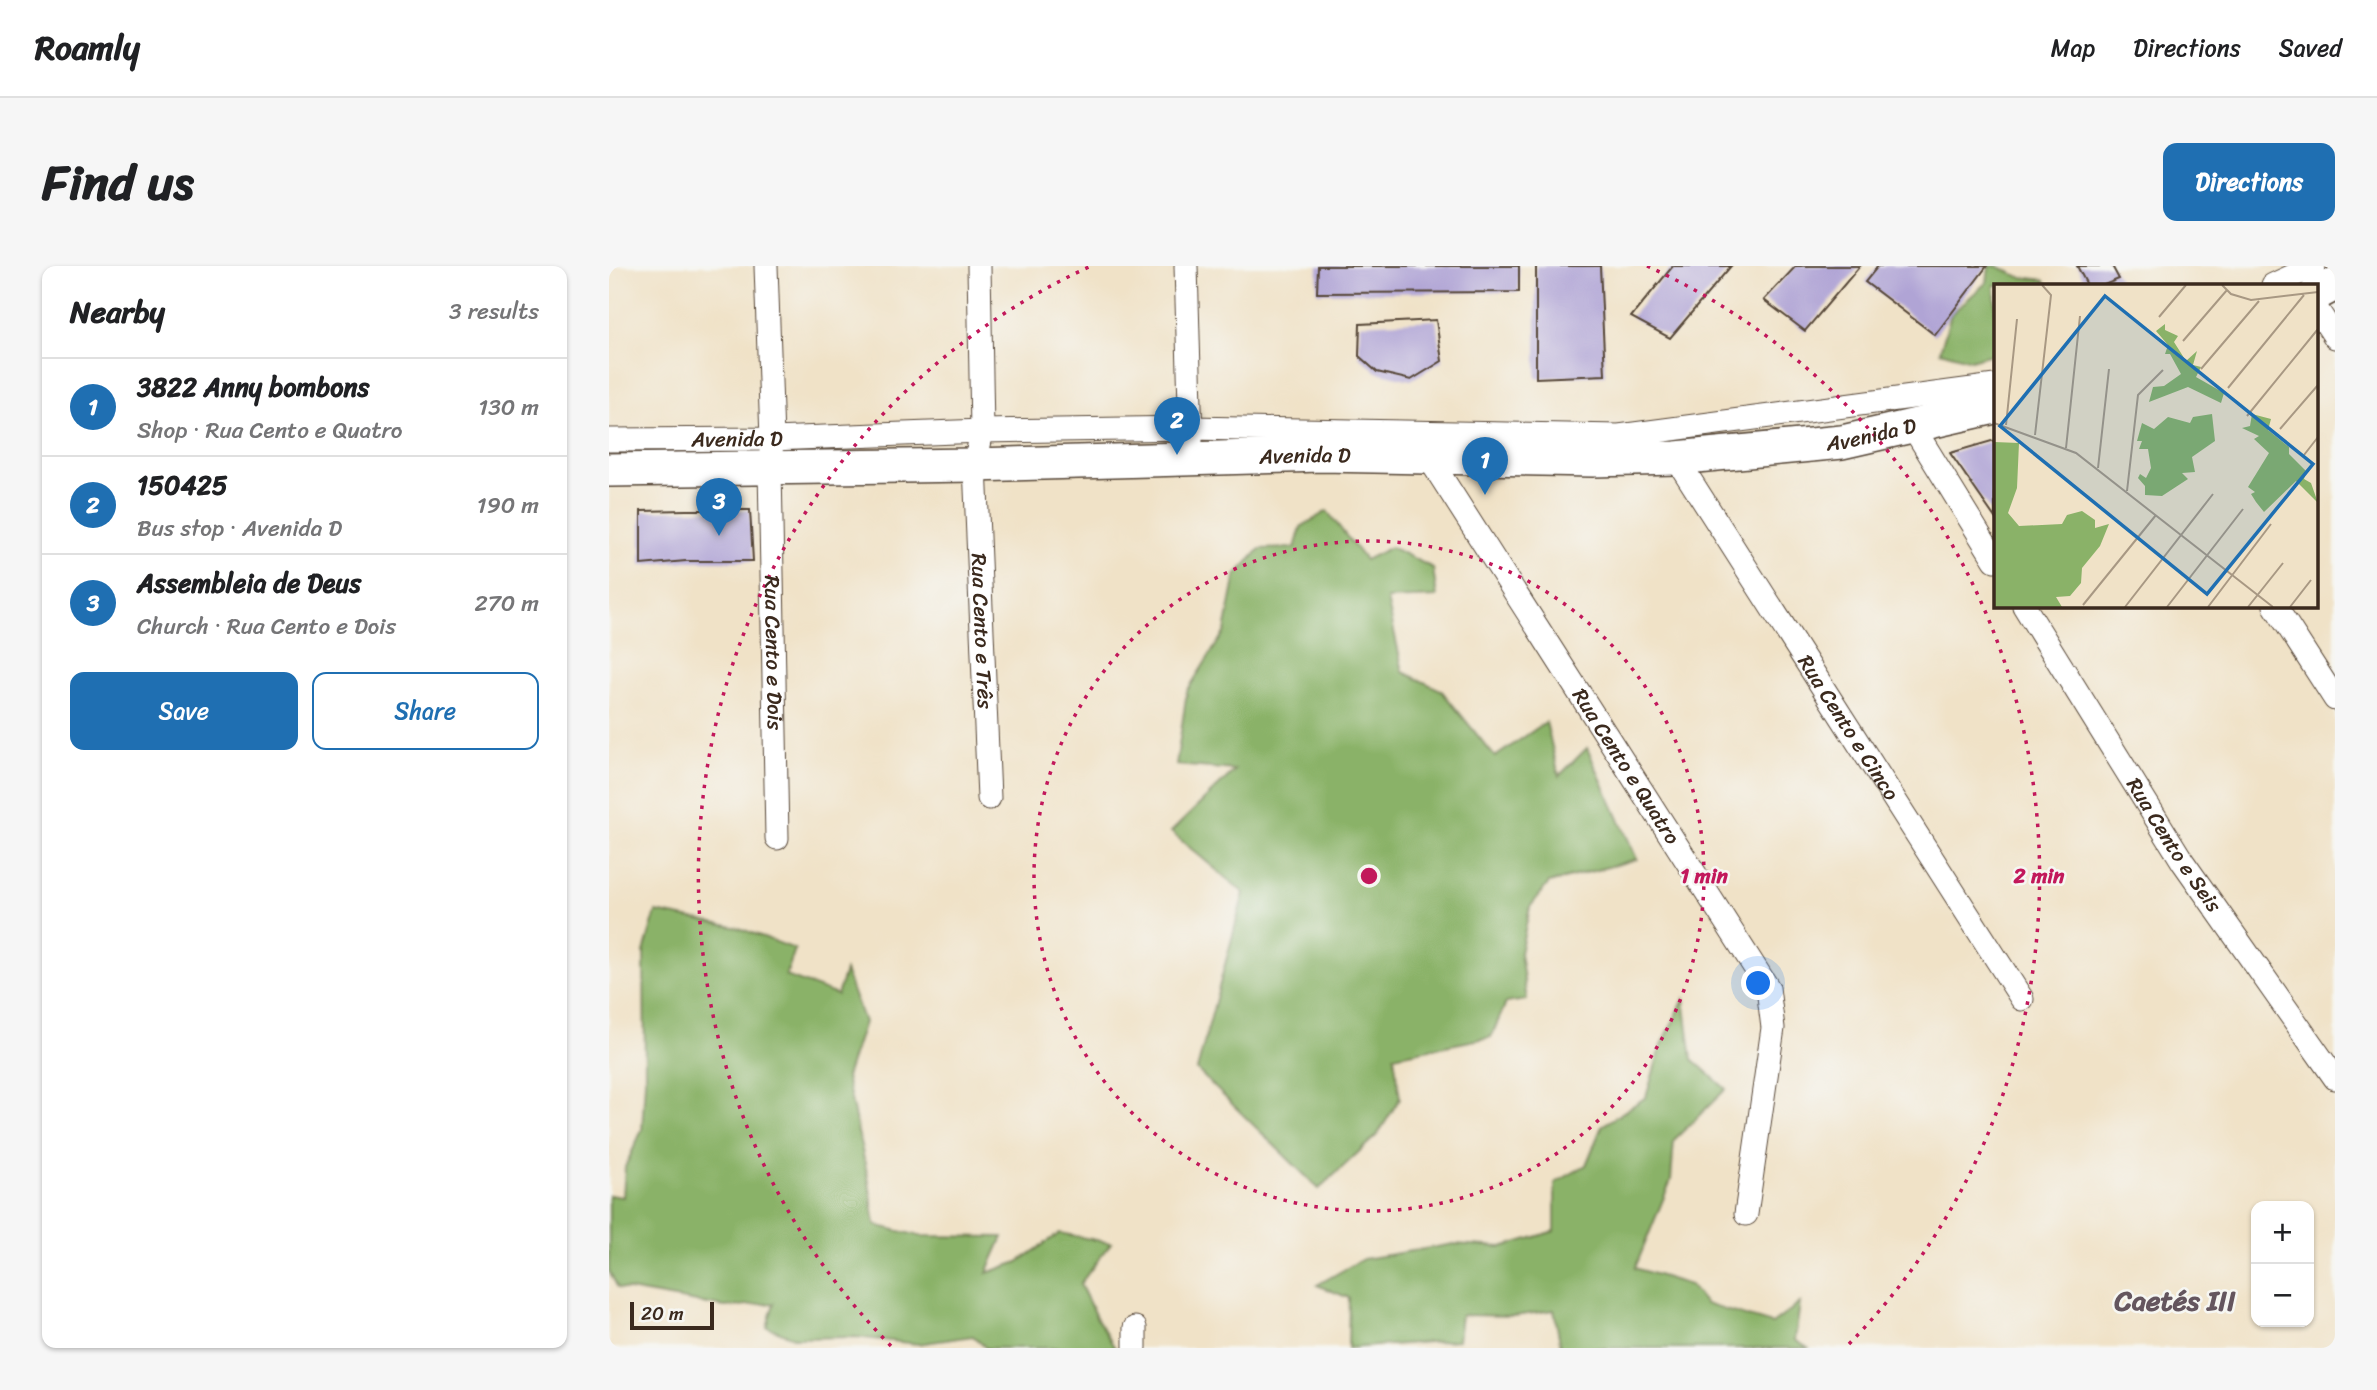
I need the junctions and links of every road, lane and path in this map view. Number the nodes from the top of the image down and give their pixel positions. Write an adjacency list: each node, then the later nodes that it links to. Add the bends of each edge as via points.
1 (766, 266): 16 (street, Rua Cento e Dois)
2 (979, 266): 13 (street, Rua Cento e Três)
3 (1186, 266): 15 (street)
4 (2314, 266): 5 (street)
5 (2275, 284)
6 (2335, 284): 7 (street)
7 (2317, 293)
8 (2317, 310): 9 (street)
9 (2335, 337)
10 (1994, 386): 15 (street, Avenida D, via 1619,436)
11 (1994, 407): 12 (street, Avenida D)
12 (1913, 427): 18 (street, Avenida D, via 1842,442); 21 (street)
13 (982, 431): 15 (street, Avenida D); 16 (street, Avenida D); 19 (street, Rua Cento e Três)
14 (609, 440): 16 (street, Avenida D)
15 (1191, 444): 17 (street, Avenida D); 19 (street, Avenida D)
16 (771, 453): 19 (street, Avenida D); 20 (street, Avenida D); 26 (street, Rua Cento e Dois)
17 (1429, 458): 18 (street, Avenida D); 29 (street, Rua Cento e Quatro, via 1767,988 1773,1028)
18 (1676, 458): 27 (street, Rua Cento e Cinco)
19 (975, 465): 25 (street, Rua Cento e Três)
20 (609, 470)
21 (1994, 557)
22 (2025, 607): 28 (street, Rua Cento e Seis, via 2183,862)
23 (2276, 607): 24 (street)
24 (2335, 699)
25 (989, 798)
26 (777, 838)
27 (2022, 999)
28 (2335, 1078)
29 (1747, 1214)

